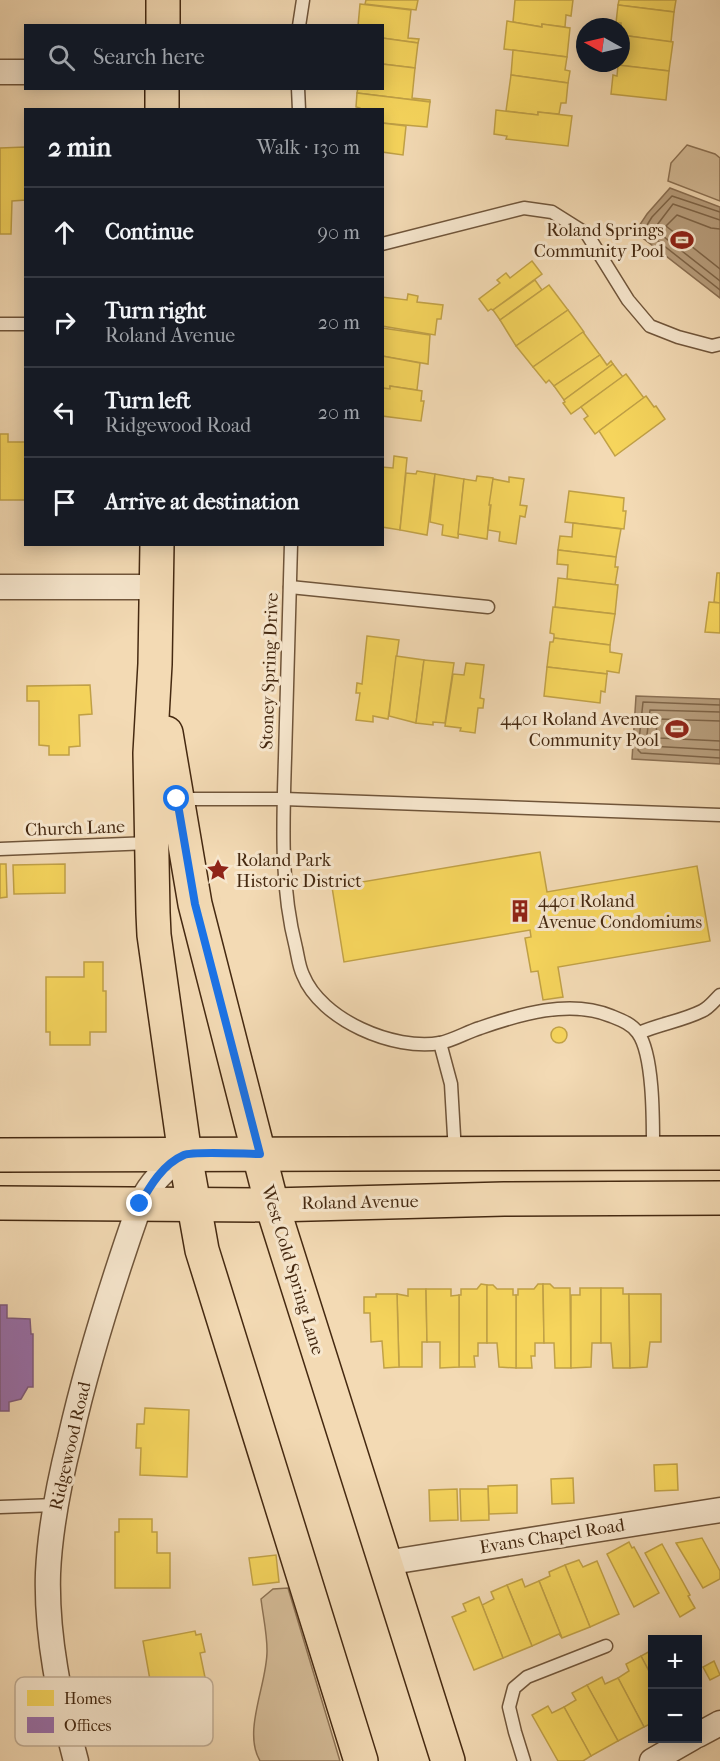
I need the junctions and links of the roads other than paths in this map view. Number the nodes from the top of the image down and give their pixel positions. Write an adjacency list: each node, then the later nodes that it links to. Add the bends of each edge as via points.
1 (163, 0): 3 (main road)
2 (303, 0): 4 (lane)
3 (163, 24)
4 (299, 24)
5 (0, 72): 6 (street)
6 (24, 72)
7 (162, 90): 9 (main road)
8 (298, 90): 10 (lane)
9 (162, 108)
10 (299, 108)
11 (384, 243): 14 (lane, via 524,208 552,212 587,234 628,300 650,326 678,338 712,346)
12 (0, 324): 13 (lane)
13 (24, 324)
14 (720, 344)
15 (157, 546): 18 (main road, West Cold Spring Lane)
16 (291, 546): 19 (lane, Stoney Spring Drive)
17 (0, 587): 18 (street)
18 (156, 587): 21 (main road, West Cold Spring Lane)
19 (290, 587): 20 (lane); 23 (lane, Stoney Spring Drive)
20 (488, 607)
21 (155, 664): 22 (main road, West Cold Spring Lane); 25 (main road, West Cold Spring Lane, via 150,753)
22 (177, 799): 23 (lane); 32 (main road, West Cold Spring Lane, via 195,904)
23 (284, 799): 24 (lane); 29 (lane, Stoney Spring Drive, via 283,850 289,920 303,976 325,1007 349,1024 412,1043)
24 (720, 815)
25 (152, 843): 26 (lane, Church Lane); 35 (main road, West Cold Spring Lane, via 154,935)
26 (0, 849)
27 (720, 995): 28 (lane, via 704,1010)
28 (639, 1033): 29 (lane, Stoney Spring Drive, via 626,1022 604,1013 549,1010); 30 (lane, via 651,1081)
29 (440, 1043): 33 (lane, via 451,1084)
30 (654, 1153): 31 (main road); 33 (main road)
31 (720, 1153)
32 (260, 1154): 33 (main road); 35 (main road); 40 (main road, West Cold Spring Lane)
33 (456, 1154)
34 (0, 1155): 35 (main road)
35 (184, 1155): 38 (street, Ridgewood Road, via 150,1184); 39 (main road, West Cold Spring Lane)
36 (720, 1198): 40 (main road, Roland Avenue)
37 (0, 1203): 38 (main road, Roland Avenue)
38 (140, 1204): 39 (main road, Roland Avenue); 41 (street, Ridgewood Road, via 79,1398)
39 (194, 1204): 40 (main road, Roland Avenue); 52 (main road, West Cold Spring Lane, via 202,1250)
40 (272, 1204): 44 (main road, West Cold Spring Lane)
41 (56, 1506): 42 (lane); 46 (street, Ridgewood Road, via 48,1576)
42 (0, 1507)
43 (720, 1510): 44 (street, Evans Chapel Road)
44 (385, 1563): 53 (main road, West Cold Spring Lane)
45 (606, 1646): 54 (lane, via 527,1677 514,1688 509,1707)
46 (57, 1677)
47 (720, 1723): 48 (street)
48 (702, 1733)
49 (683, 1743): 55 (street)
50 (72, 1746): 51 (street, Ridgewood Road)
51 (76, 1761)
52 (361, 1761)
53 (448, 1761)
54 (524, 1761)
55 (652, 1761)

